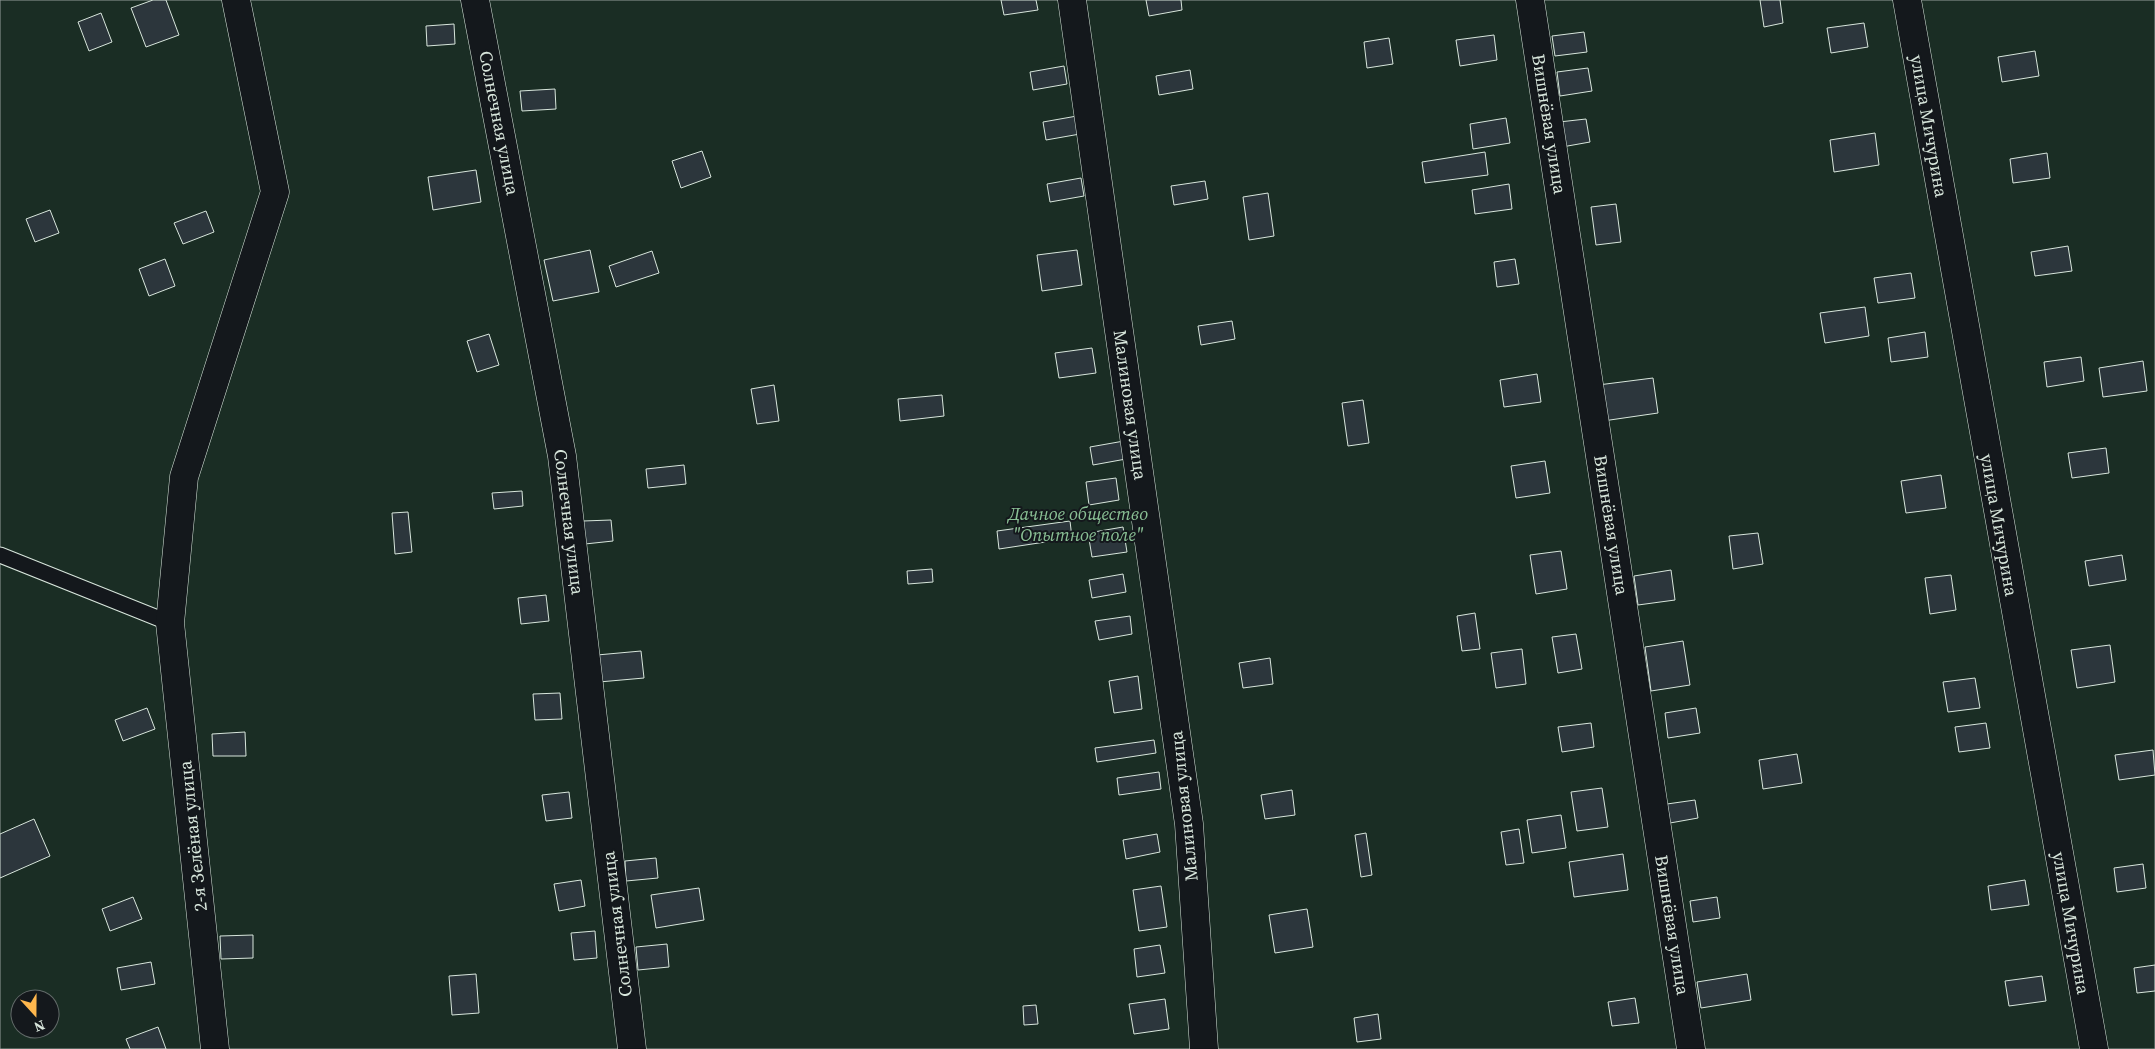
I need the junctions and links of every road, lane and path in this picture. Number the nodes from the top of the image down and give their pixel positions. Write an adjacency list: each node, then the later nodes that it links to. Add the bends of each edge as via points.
1 (236, 0): 7 (street, 2-я Зелёная улица, via 275,192 184,477)
2 (475, 0): 9 (street, Солнечная улица, via 562,456)
3 (1072, 0): 10 (street, Малиновая улица, via 1189,824)
4 (1530, 0): 11 (street, Вишнёвая улица)
5 (1907, 0): 12 (street, улица Мичурина)
6 (0, 554): 7 (lane)
7 (170, 623): 8 (street, 2-я Зелёная улица)
8 (215, 1049)
9 (632, 1049)
10 (1204, 1049)
11 (1691, 1049)
12 (2094, 1049)

